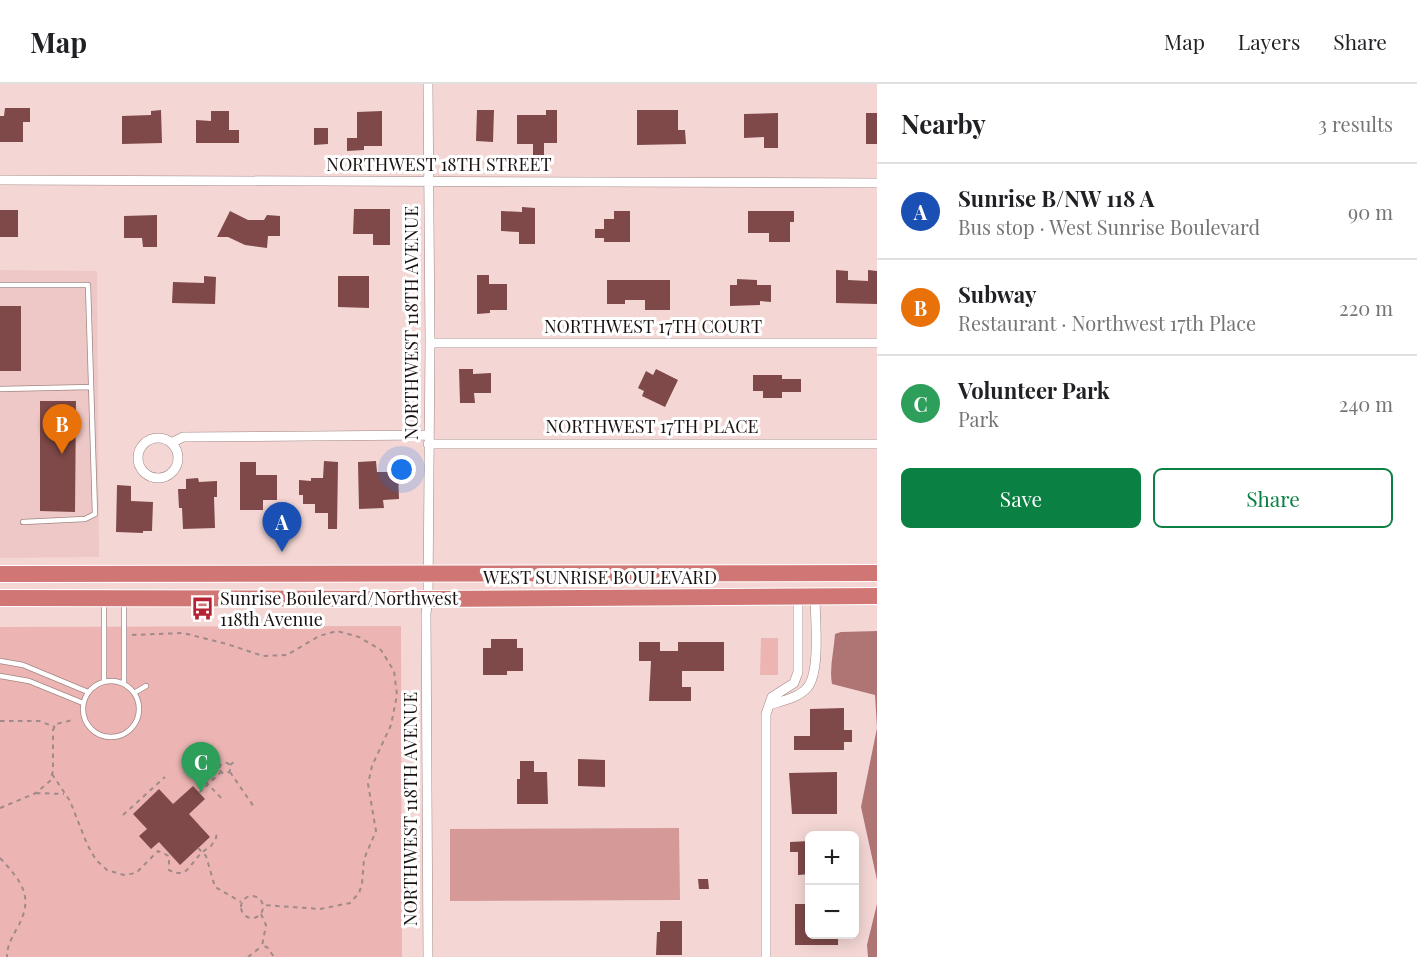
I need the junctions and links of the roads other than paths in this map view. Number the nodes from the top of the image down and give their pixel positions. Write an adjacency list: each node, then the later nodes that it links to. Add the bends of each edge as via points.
1 (428, 84): 3 (street, NORTHWEST 118TH AVENUE)
2 (0, 180): 3 (street, NORTHWEST 18TH STREET)
3 (428, 181): 4 (street, NORTHWEST 18TH STREET); 6 (street, NORTHWEST 118TH AVENUE)
4 (877, 183)
5 (0, 285): 8 (lane, via 88,285)
6 (430, 343): 7 (street, NORTHWEST 17TH COURT); 10 (street, NORTHWEST 118TH AVENUE)
7 (877, 343)
8 (91, 387): 9 (lane); 13 (lane, via 95,514 84,519)
9 (0, 389)
10 (428, 440): 11 (street, NORTHWEST 17TH PLACE, via 183,436); 12 (street, NORTHWEST 17TH PLACE); 14 (street, NORTHWEST 118TH AVENUE)
11 (171, 443): 11 (street, NORTHWEST 17TH PLACE, via 159,438 141,447 138,460 144,472 162,477 172,471 177,453)
12 (877, 444)
13 (23, 522)
14 (428, 573): 15 (highway, WEST SUNRISE BOULEVARD); 16 (highway, WEST SUNRISE BOULEVARD); 23 (street, NORTHWEST 118TH AVENUE)
15 (877, 573)
16 (0, 574)
17 (798, 596): 18 (highway, WEST SUNRISE BOULEVARD); 23 (highway, WEST SUNRISE BOULEVARD); 24 (street)
18 (815, 596): 19 (highway, WEST SUNRISE BOULEVARD); 25 (street)
19 (877, 596)
20 (0, 598): 21 (highway, WEST SUNRISE BOULEVARD)
21 (104, 598): 22 (highway, WEST SUNRISE BOULEVARD); 28 (lane)
22 (124, 598): 23 (highway, WEST SUNRISE BOULEVARD); 29 (lane)
23 (428, 599): 35 (street, NORTHWEST 118TH AVENUE)
24 (798, 649): 25 (street); 34 (street, via 794,683 772,697)
25 (815, 649): 34 (street, via 815,671 808,687 798,695)
26 (0, 661): 31 (lane, via 23,665)
27 (0, 676): 33 (lane, via 29,681)
28 (104, 681): 29 (lane); 31 (lane)
29 (124, 683): 32 (lane)
30 (146, 686): 32 (lane)
31 (88, 692): 33 (lane)
32 (134, 693): 33 (lane, via 139,703 137,719 118,736 93,731 84,718)
33 (83, 703)
34 (769, 705): 36 (street)
35 (428, 957)
36 (766, 957)

